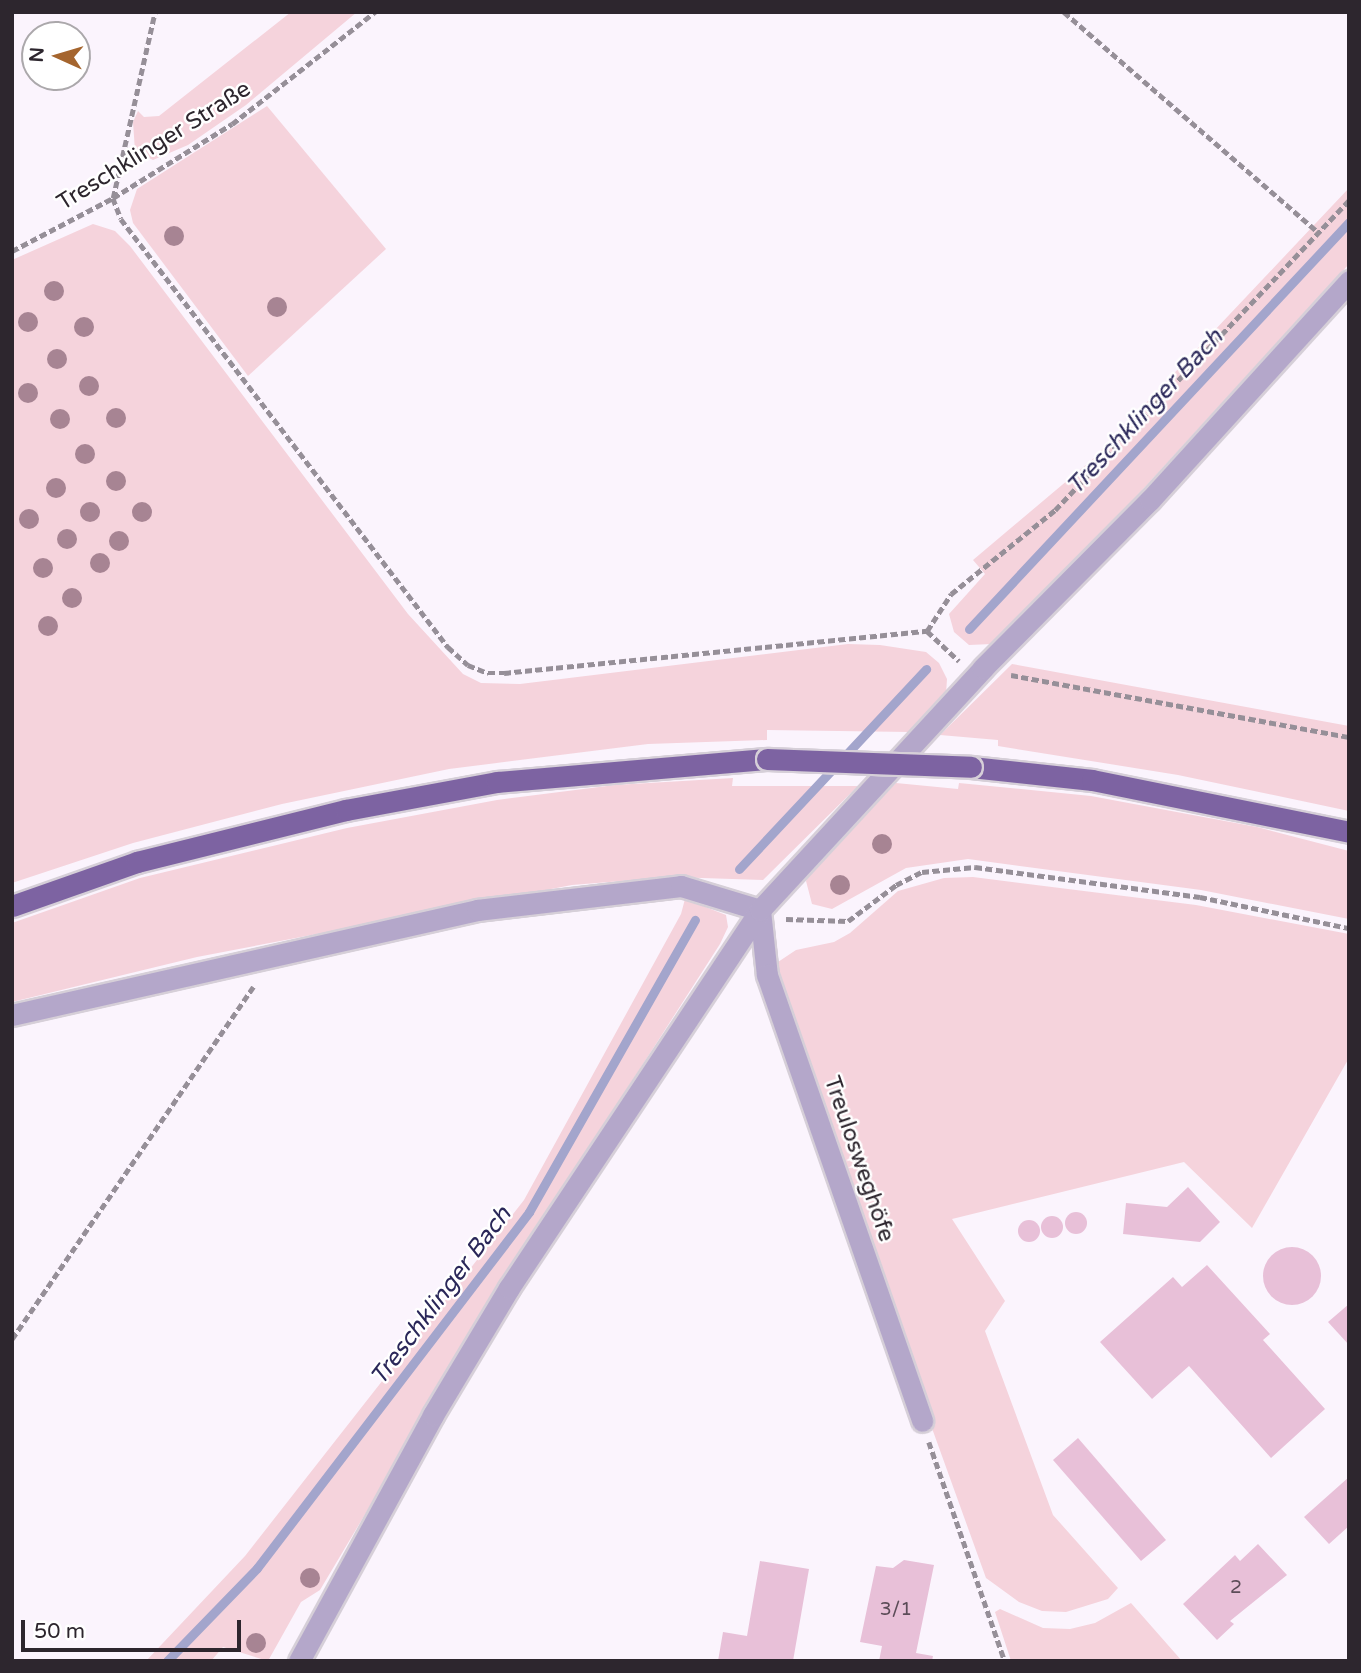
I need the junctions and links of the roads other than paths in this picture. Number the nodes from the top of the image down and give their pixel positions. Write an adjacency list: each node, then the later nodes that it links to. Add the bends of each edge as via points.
1 (1349, 281): 4 (street, via 1150,500 979,672)
2 (1349, 832): 3 (main road, bridge, via 1179,795 971,767 767,759 497,782 345,810 137,862)
3 (12, 906)
4 (760, 910): 5 (street, via 681,886 477,910); 6 (street, Treulosweghöfe, via 767,975); 7 (street, via 509,1288)
5 (12, 1015)
6 (922, 1421)
7 (299, 1661)

